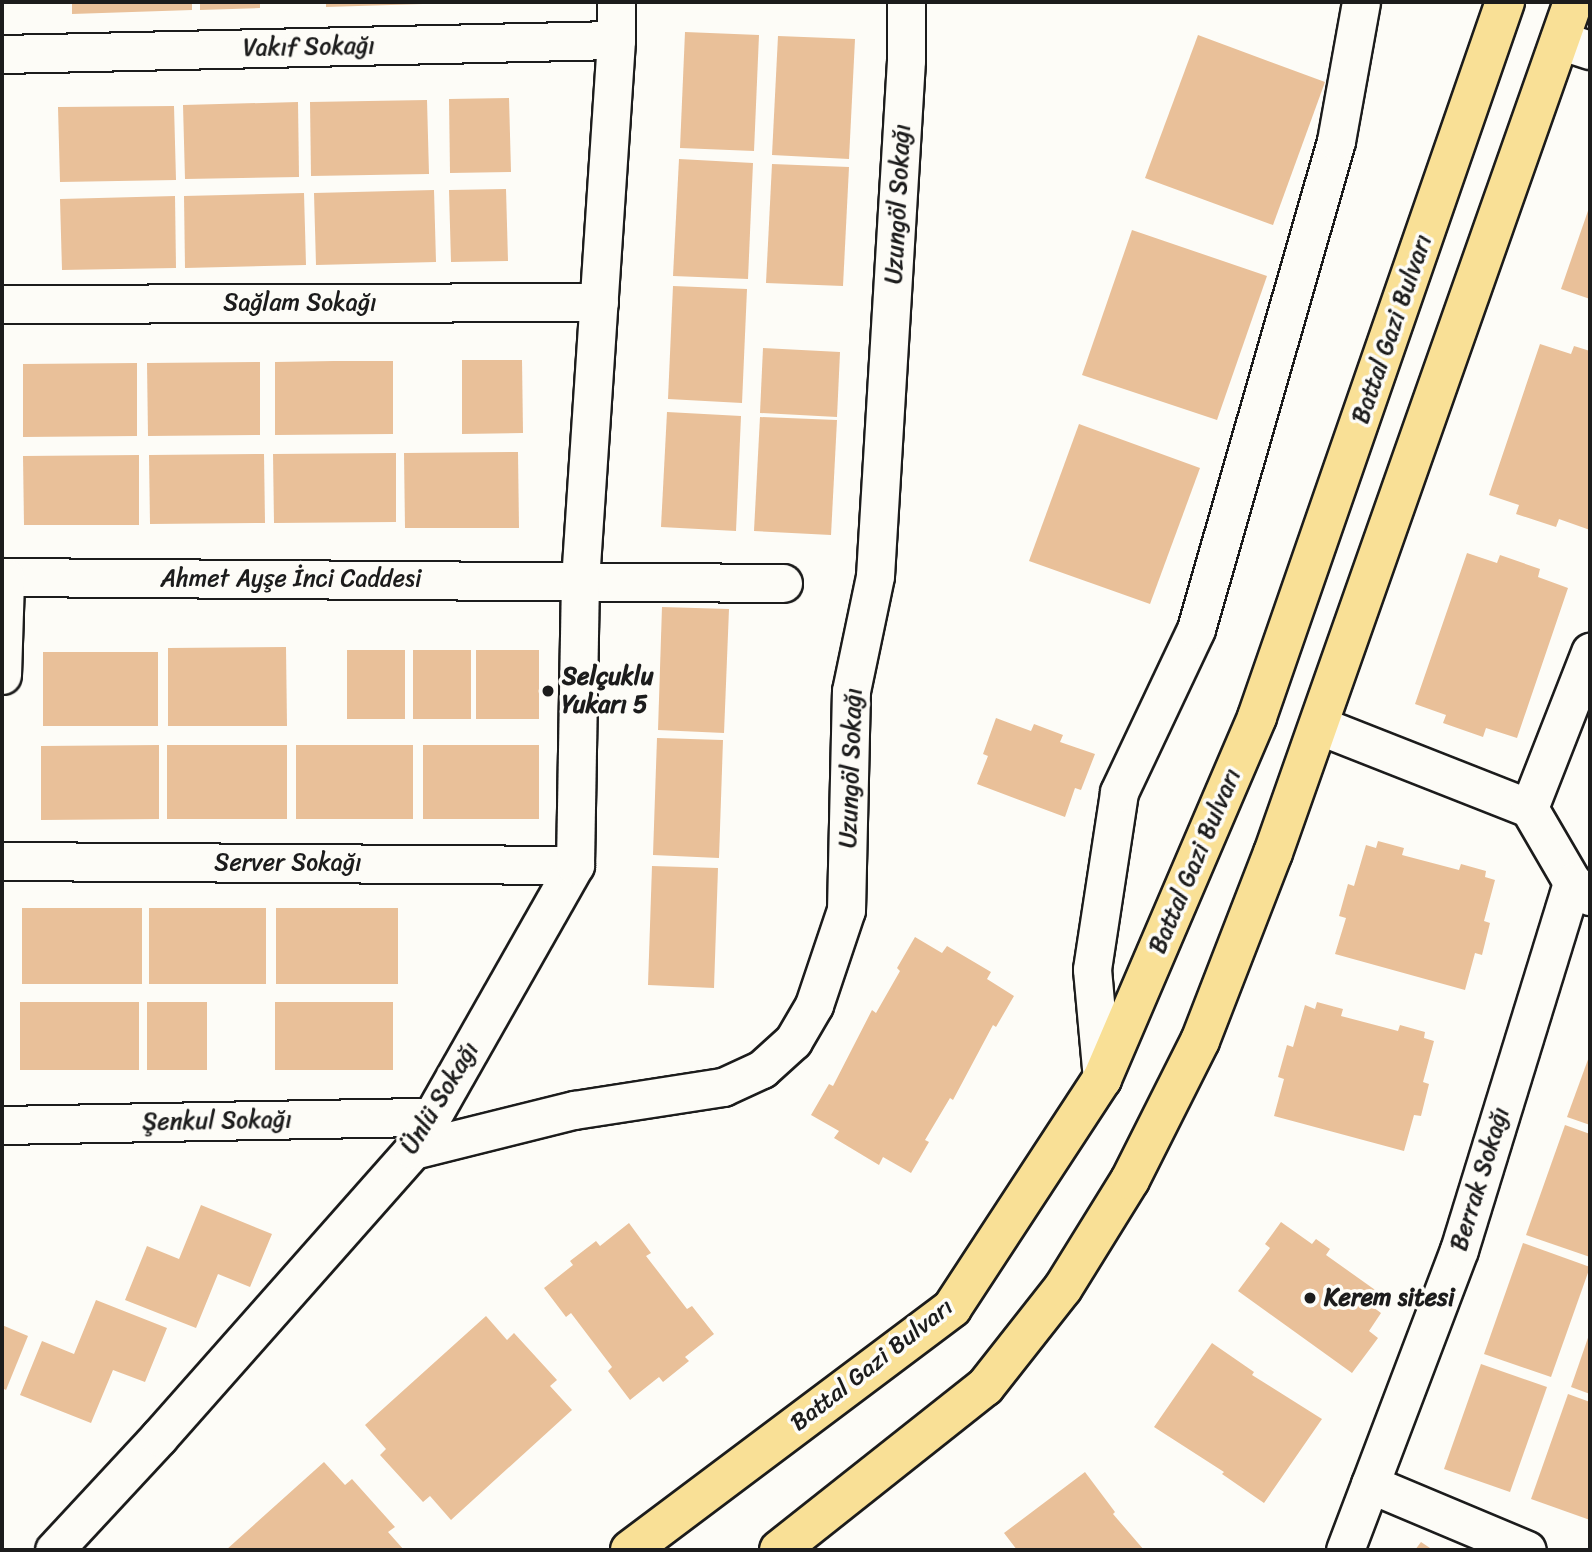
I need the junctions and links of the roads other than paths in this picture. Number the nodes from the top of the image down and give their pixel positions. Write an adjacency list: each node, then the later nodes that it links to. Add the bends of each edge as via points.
1 (616, 2): 6 (street, Ünlü Sokağı)
2 (906, 2): 24 (street, Uzungöl Sokağı, via 875,576 851,691 846,910 814,1005 793,1041 762,1069 723,1087 574,1110)
3 (1361, 2): 21 (street, via 1336,141 1196,629 1119,792 1092,969)
4 (1505, 2): 21 (main road, Battal Gazi Bulvarı, via 1257,717)
5 (1573, 2): 7 (main road)
6 (616, 40): 8 (street, Vakıf Sokağı); 9 (street, Ünlü Sokağı)
7 (1575, 45): 16 (main road)
8 (2, 54)
9 (599, 302): 10 (street, Sağlam Sokağı); 12 (street, Ünlü Sokağı)
10 (2, 304)
11 (3, 577): 12 (street, Ahmet Ayşe İnci Caddesi); 15 (street)
12 (580, 581): 13 (street, Ahmet Ayşe İnci Caddesi); 19 (street, Ünlü Sokağı)
13 (783, 583)
14 (1590, 652): 17 (street)
15 (2, 675)
16 (1318, 725): 17 (street); 28 (main road, via 1200,1041 1130,1181 1063,1288 985,1387)
17 (1529, 808): 20 (street)
18 (2, 860): 19 (street, Server Sokağı)
19 (575, 865): 22 (street, Ünlü Sokağı)
20 (1581, 889): 25 (street, Berrak Sokağı, via 1459,1250)
21 (1102, 1079): 27 (main road, Battal Gazi Bulvarı, via 952,1308)
22 (432, 1117): 23 (street, Şenkul Sokağı); 24 (street, Ünlü Sokağı)
23 (2, 1125)
24 (413, 1150): 26 (street, Ünlü Sokağı)
25 (1370, 1484): 29 (street, Berrak Sokağı); 30 (street)
26 (54, 1550)
27 (630, 1550)
28 (779, 1550)
29 (1345, 1550)
30 (1527, 1550)

